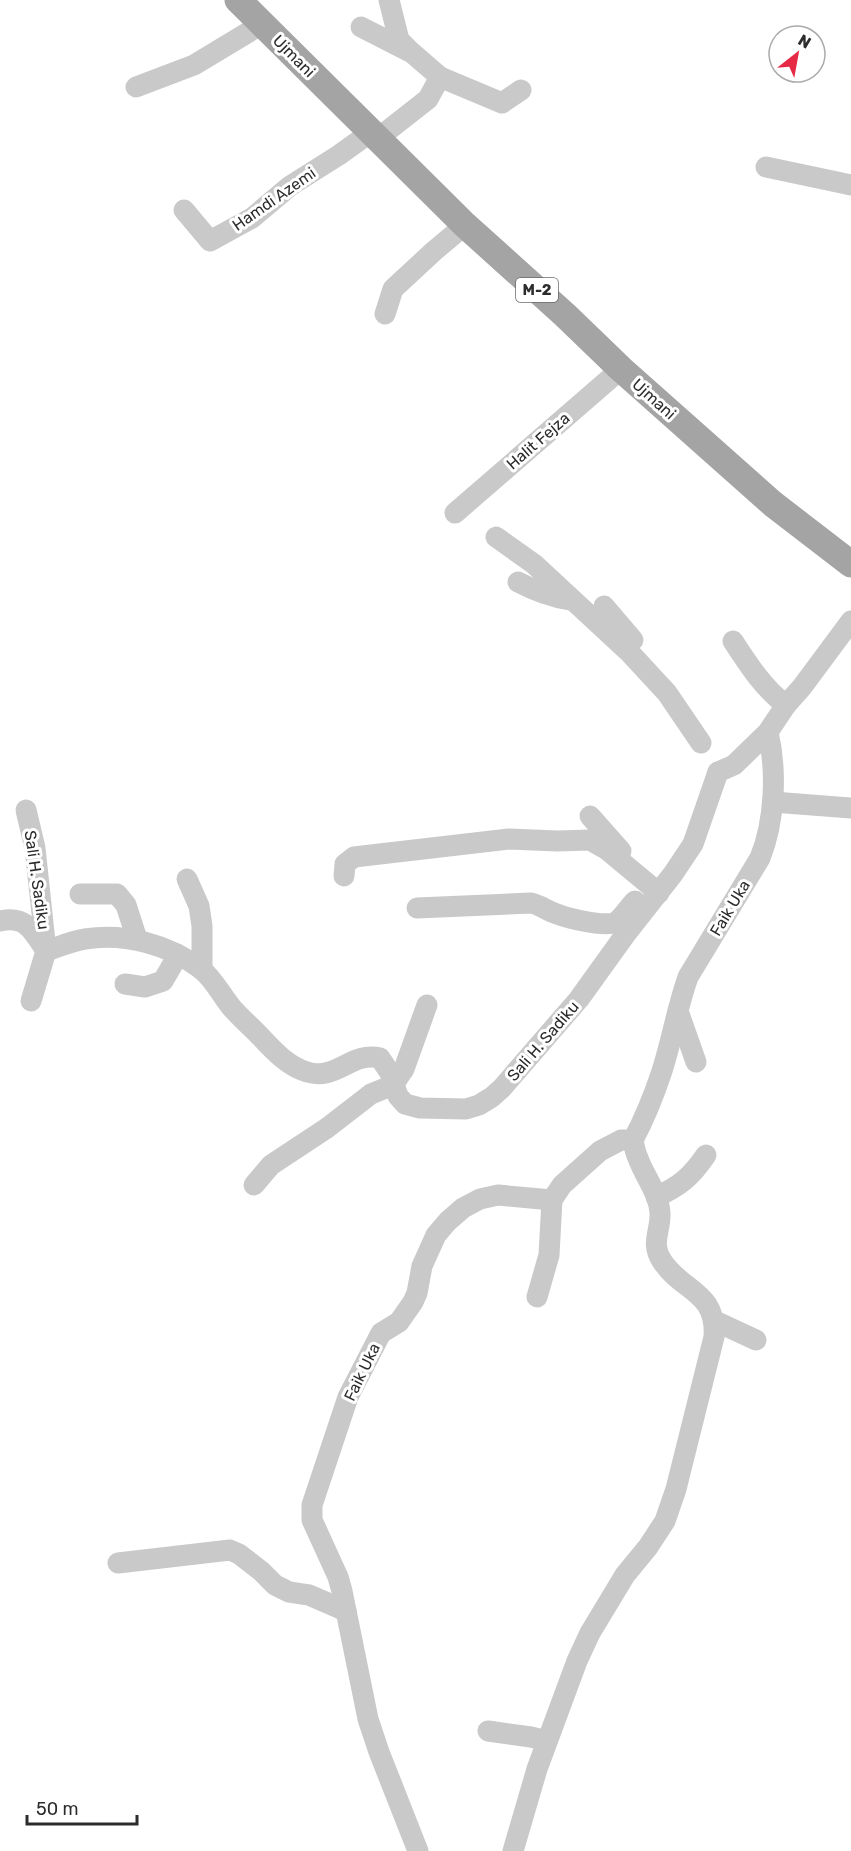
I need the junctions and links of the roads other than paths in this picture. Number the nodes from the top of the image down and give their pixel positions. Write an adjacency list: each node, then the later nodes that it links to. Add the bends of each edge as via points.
1 (238, 0): 3 (main road, Ujmani / M-2)
2 (389, 0): 5 (street, via 399,40)
3 (262, 24): 7 (street, Ujmani, via 194,64); 9 (main road, Ujmani / M-2)
4 (360, 27): 5 (street)
5 (410, 51): 6 (street)
6 (440, 77): 8 (street, via 502,103); 9 (street, via 428,99)
7 (136, 87)
8 (521, 90)
9 (374, 136): 12 (street, Hamdi Azemi, via 290,186 252,218 210,242); 13 (main road, Ujmani / M-2)
10 (766, 167): 11 (street)
11 (851, 185)
12 (184, 210)
13 (465, 225): 14 (street, via 393,289); 15 (main road, Ujmani / M-2)
14 (385, 314)
15 (621, 369): 16 (street, Halit Fejza); 18 (main road, Ujmani / M-2, via 773,504)
16 (455, 513)
17 (496, 537): 20 (street, via 534,564)
18 (851, 564)
19 (518, 582): 20 (street, via 535,591)
20 (571, 600): 26 (street, via 617,640 667,693)
21 (604, 606): 26 (street, via 678,692 700,729)
22 (851, 621): 24 (street)
23 (734, 641): 24 (street, via 774,696)
24 (786, 705): 25 (street)
25 (768, 732): 27 (street, via 734,765); 28 (street, Faik Uka)
26 (701, 743): 27 (street)
27 (718, 772): 35 (street, Sali H. Sadiku, via 693,844)
28 (773, 802): 29 (street); 46 (street, Faik Uka, via 760,858 688,977)
29 (851, 808)
30 (26, 810): 40 (street, Sali H. Sadiku, via 35,848)
31 (590, 816): 32 (street, via 625,856)
32 (629, 867): 33 (street, via 590,840 516,839 354,857 345,864); 35 (street)
33 (344, 876)
34 (186, 879): 42 (street, via 199,906)
35 (654, 888): 37 (street, Sali H. Sadiku, via 640,895 616,922 607,924 557,914 531,903); 48 (street, Sali H. Sadiku, via 648,904 579,999 492,1097 466,1109 420,1108 405,1104)
36 (80, 894): 39 (street, via 117,894 126,905)
37 (417, 908)
38 (0, 921): 40 (street, Sali H. Sadiku, via 13,918 30,927)
39 (137, 939): 40 (street, Sali H. Sadiku, via 83,939); 41 (street, Sali H. Sadiku)
40 (46, 951): 44 (street, Sali H. Sadiku)
41 (178, 955): 42 (street, Sali H. Sadiku); 43 (street, via 163,981 145,987)
42 (202, 970): 48 (street, Sali H. Sadiku, via 232,1008 295,1067 321,1074 369,1055 380,1058)
43 (125, 984)
44 (31, 1000)
45 (427, 1005): 48 (street, via 404,1069)
46 (678, 1011): 47 (street); 49 (street, Faik Uka, via 648,1111)
47 (696, 1062)
48 (393, 1085): 51 (street, via 371,1094 271,1165)
49 (633, 1140): 52 (street); 53 (street, via 621,1140 600,1150 562,1185)
50 (706, 1155): 52 (street, via 677,1187)
51 (254, 1185)
52 (656, 1197): 55 (street, via 660,1213 656,1250 672,1273 708,1306)
53 (552, 1200): 54 (street, via 549,1255); 58 (street, Faik Uka, via 498,1195 480,1199 448,1221 428,1251 413,1302 399,1322 381,1333 348,1397 312,1505 312,1520 338,1577)
54 (537, 1297)
55 (715, 1321): 56 (street); 60 (street, via 665,1521 590,1633)
56 (756, 1340)
57 (118, 1563): 58 (street, via 230,1550 261,1570 275,1585)
58 (346, 1611): 61 (street, Faik Uka, via 368,1719)
59 (488, 1731): 60 (street)
60 (547, 1741): 62 (street)
61 (418, 1851)
62 (513, 1851)

